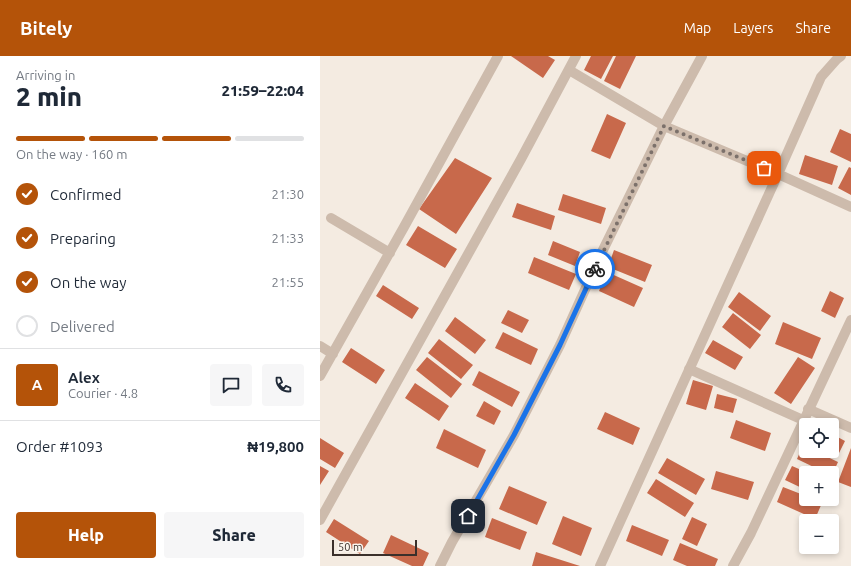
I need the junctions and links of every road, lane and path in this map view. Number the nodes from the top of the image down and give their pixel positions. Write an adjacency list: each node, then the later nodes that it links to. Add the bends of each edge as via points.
1 (498, 56): 10 (street)
2 (576, 56): 5 (street)
3 (702, 56): 6 (street)
4 (841, 56): 7 (street, via 821,77)
5 (569, 70): 6 (street); 21 (street)
6 (664, 126): 7 (street); 22 (street, via 518,428)
7 (778, 174): 8 (street); 14 (street)
8 (851, 207)
9 (331, 218): 10 (street)
10 (390, 253): 13 (street)
11 (851, 320): 16 (street)
12 (320, 346): 13 (street)
13 (333, 354): 15 (street)
14 (689, 369): 17 (street); 23 (street)
15 (320, 376)
16 (808, 409): 18 (street); 19 (street)
17 (799, 418)
18 (804, 418)
19 (851, 428)
20 (799, 429): 24 (street)
21 (320, 520)
22 (440, 566)
23 (600, 566)
24 (733, 566)

